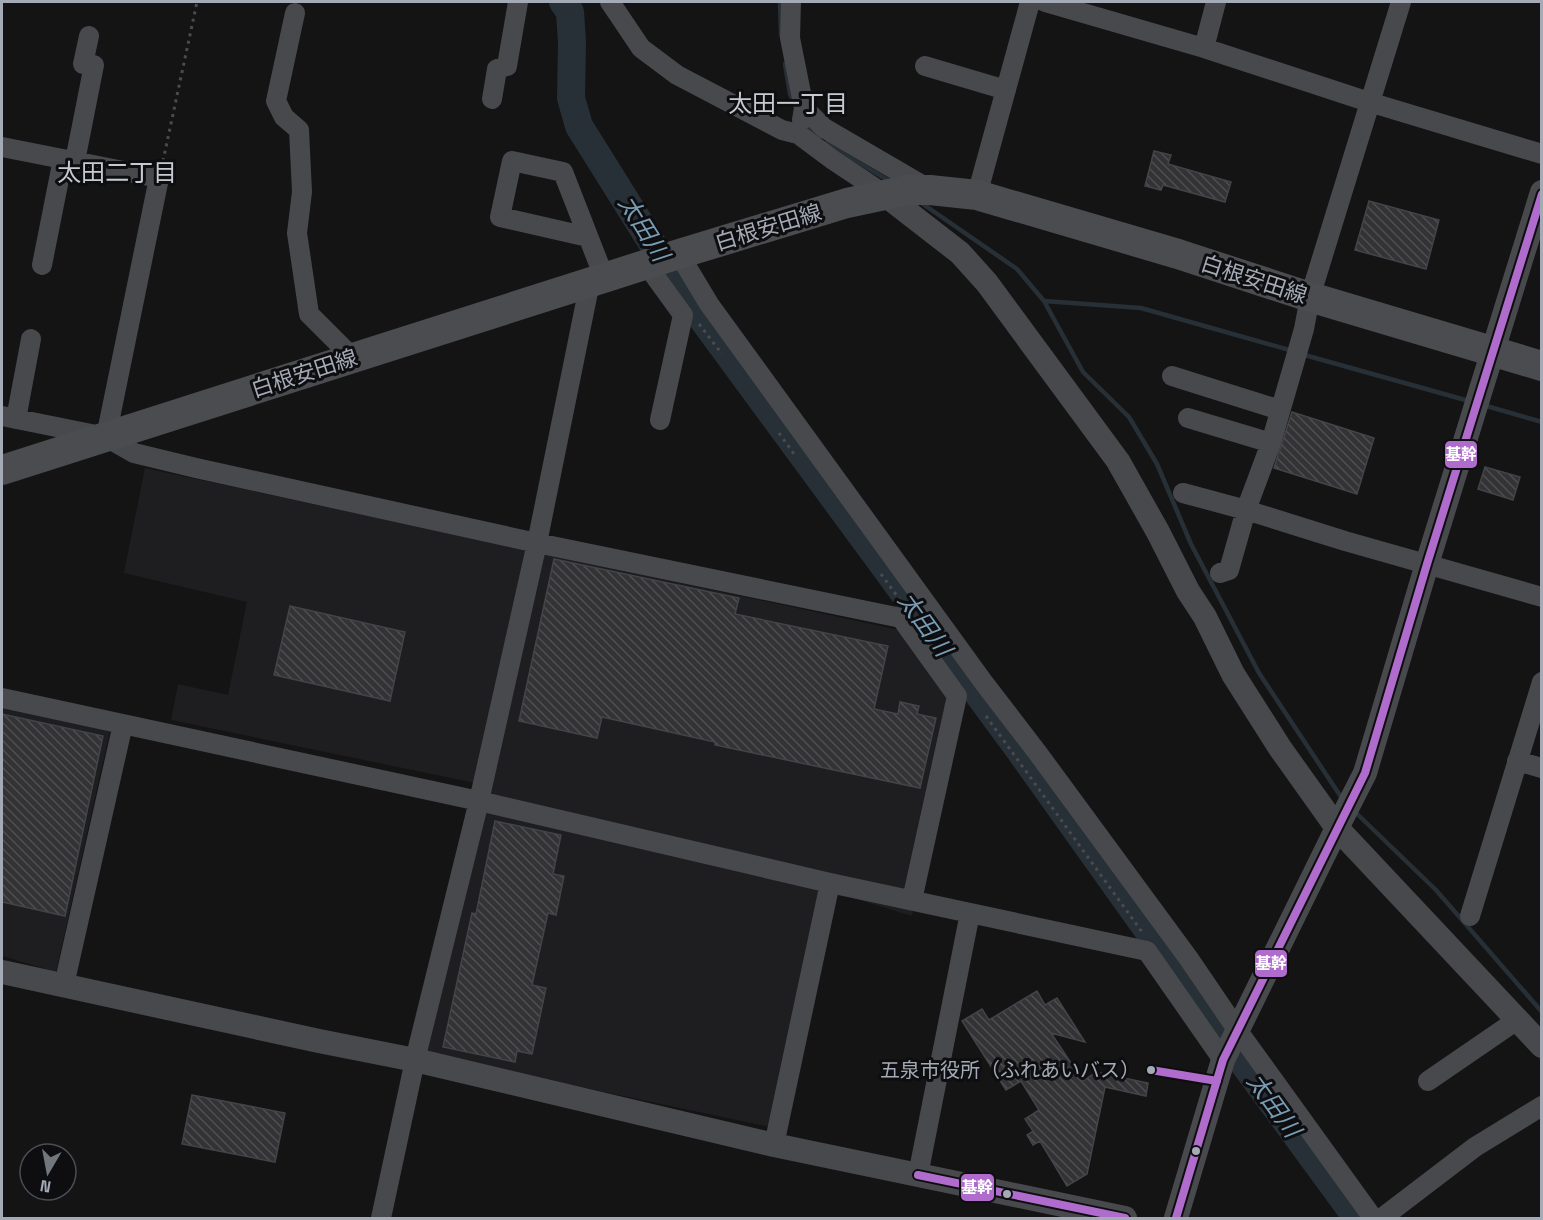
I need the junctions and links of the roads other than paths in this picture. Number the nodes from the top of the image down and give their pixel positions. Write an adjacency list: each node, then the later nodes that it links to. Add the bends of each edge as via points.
1 (518, 2): 13 (street, via 507,66 497,69)
2 (607, 2): 16 (street, via 641,48 677,75 782,130)
3 (791, 2): 15 (street, via 790,38)
4 (1030, 2): 12 (street)
5 (1044, 2): 10 (street)
6 (1216, 2): 10 (street)
7 (1401, 2): 14 (street)
8 (295, 13): 32 (street, via 276,101 284,117 298,130 302,192 297,233 309,314)
9 (89, 36): 19 (street, via 83,64 94,65)
10 (1204, 48): 14 (street)
11 (925, 66): 12 (street)
12 (1006, 90): 23 (street)
13 (492, 99)
14 (1369, 102): 18 (street); 29 (street)
15 (804, 108): 16 (street); 20 (street, via 824,128)
16 (798, 134): 22 (street)
17 (2, 147): 19 (street)
18 (1542, 154)
19 (69, 160): 27 (street); 39 (street, via 159,178)
20 (930, 190): 22 (main road, 白根安田線); 23 (main road, 白根安田線)
21 (1542, 192): 31 (street)
22 (884, 194): 25 (main road, 白根安田線); 54 (street, via 960,253 987,283 1118,461 1233,674)
23 (977, 195): 29 (main road, 白根安田線)
24 (588, 237): 24 (street, via 563,172 512,161 500,217); 28 (street)
25 (679, 254): 26 (main road, 白根安田線); 62 (street, via 716,314)
26 (646, 264): 28 (main road, 白根安田線); 38 (street, via 682,315)
27 (42, 265)
28 (597, 279): 32 (main road, 白根安田線); 44 (street)
29 (1310, 297): 31 (main road, 白根安田線); 35 (street)
30 (31, 339): 36 (street)
31 (1492, 351): 33 (main road, 白根安田線); 45 (street)
32 (353, 358): 39 (main road, 白根安田線)
33 (1542, 366)
34 (1172, 376): 35 (street)
35 (1280, 410): 40 (street)
36 (9, 417): 39 (street)
37 (1188, 418): 40 (street)
38 (660, 420)
39 (106, 437): 41 (main road, 白根安田線); 44 (street, via 135,453)
40 (1271, 443): 43 (street)
41 (2, 470)
42 (1183, 493): 43 (street)
43 (1246, 510): 45 (street); 46 (street, via 1229,570)
44 (537, 543): 53 (street); 56 (street, via 901,618 957,696)
45 (1427, 564): 47 (street); 54 (street, via 1365,773)
46 (1220, 573)
47 (1542, 597)
48 (1542, 682): 51 (street)
49 (2, 698): 50 (street)
50 (123, 724): 53 (street); 60 (street)
51 (1517, 761): 52 (street); 58 (street)
52 (1542, 768)
53 (479, 801): 55 (street); 64 (street)
54 (1337, 828): 61 (street); 62 (street)
55 (830, 883): 56 (street); 69 (street)
56 (912, 900): 57 (street)
57 (970, 913): 66 (street, via 1147,951); 70 (street)
58 (1470, 916)
59 (2, 972): 60 (street)
60 (64, 985): 64 (street)
61 (1517, 1020): 63 (street); 67 (street)
62 (1238, 1031): 66 (street); 74 (street)
63 (1542, 1046)
64 (415, 1060): 69 (street); 71 (street)
65 (1151, 1070): 66 (lane)
66 (1220, 1071): 73 (street)
67 (1428, 1081)
68 (1542, 1106): 75 (street, via 1475,1147)
69 (774, 1145): 70 (street)
70 (918, 1175): 72 (street)
71 (381, 1218)
72 (1125, 1218)
73 (1176, 1218)
74 (1372, 1218)
75 (1382, 1218)

